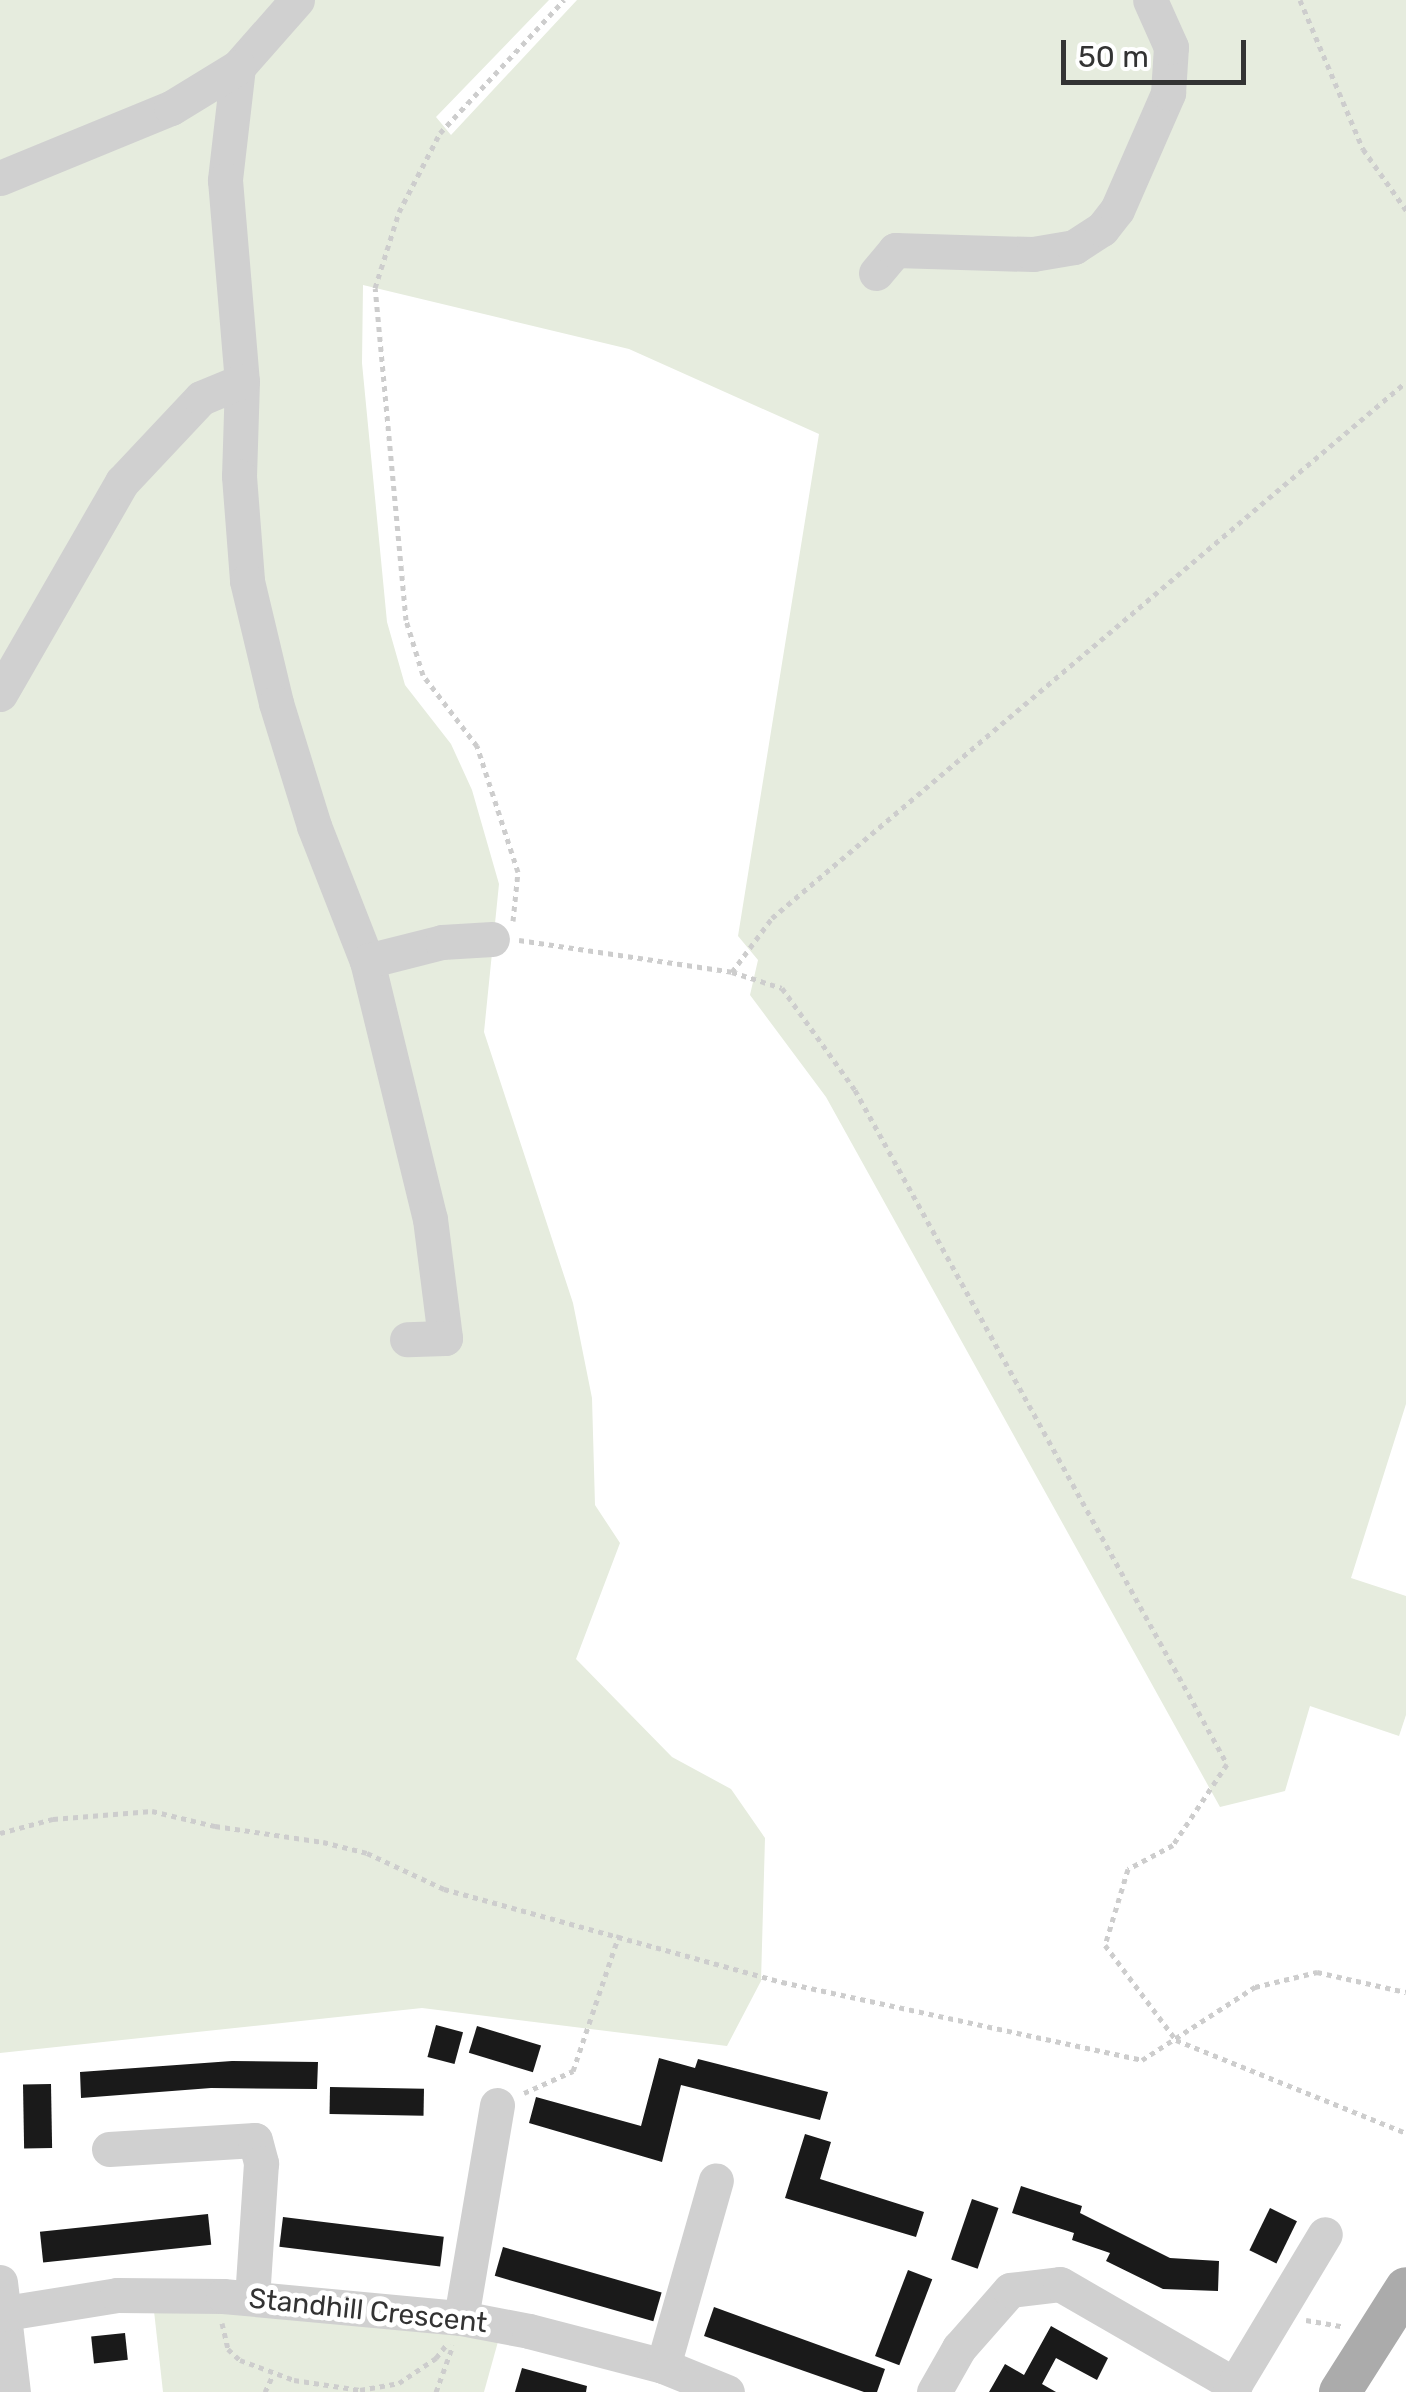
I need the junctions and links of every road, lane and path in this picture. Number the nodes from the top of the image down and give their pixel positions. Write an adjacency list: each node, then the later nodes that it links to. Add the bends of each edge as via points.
1 (297, 0): 5 (street)
2 (564, 0): 14 (path, via 440,133 399,212 374,288 406,620 424,676 477,746 483,764 518,872 511,939)
3 (1150, 0): 8 (street, via 1171,47 1168,93 1117,210 1102,229 1074,247 1033,254 895,250)
4 (1300, 0): 7 (path, via 1364,149)
5 (238, 67): 6 (street, via 171,108); 9 (street, via 225,180)
6 (0, 178)
7 (1406, 210)
8 (876, 273)
9 (242, 380): 11 (street, via 201,398 122,482); 13 (street, via 239,476 247,581 314,826)
10 (1406, 382): 14 (path, via 772,918)
11 (0, 694)
12 (492, 939): 13 (street, via 442,942)
13 (367, 961): 15 (street, via 430,1220 446,1338)
14 (732, 972): 19 (path, via 782,988 855,1090 1227,1764 1173,1846 1128,1869 1105,1945)
15 (407, 1339)
16 (0, 1833): 17 (path, via 52,1819 152,1811 367,1853 444,1889)
17 (619, 1935): 19 (path, via 782,1982 1111,2056 1142,2060); 20 (path, via 573,2071)
18 (1406, 1992): 19 (path, via 1317,1972 1256,1987)
19 (1176, 2040): 21 (path)
20 (497, 2104): 29 (street)
21 (1406, 2132)
22 (109, 2149): 26 (street, via 255,2140 261,2163)
23 (716, 2180): 31 (street)
24 (1326, 2234): 28 (street)
25 (1406, 2288): 30 (main road)
26 (237, 2297): 27 (street, Standhill Crescent); 29 (street, Standhill Crescent); 32 (path, via 222,2332 228,2349)
27 (1, 2303): 35 (street)
28 (1278, 2314): 30 (path); 33 (street)
29 (461, 2318): 31 (street, Standhill Crescent)
30 (1376, 2333): 40 (main road)
31 (663, 2366): 38 (street, Standhill Crescent)
32 (273, 2375): 34 (path); 36 (path)
33 (1233, 2388): 39 (street, via 1060,2284 1010,2290 959,2348)
34 (330, 2389): 37 (path, via 399,2383 436,2358 457,2331)
35 (13, 2392)
36 (264, 2392)
37 (436, 2392)
38 (727, 2392)
39 (934, 2392)
40 (1340, 2392)

